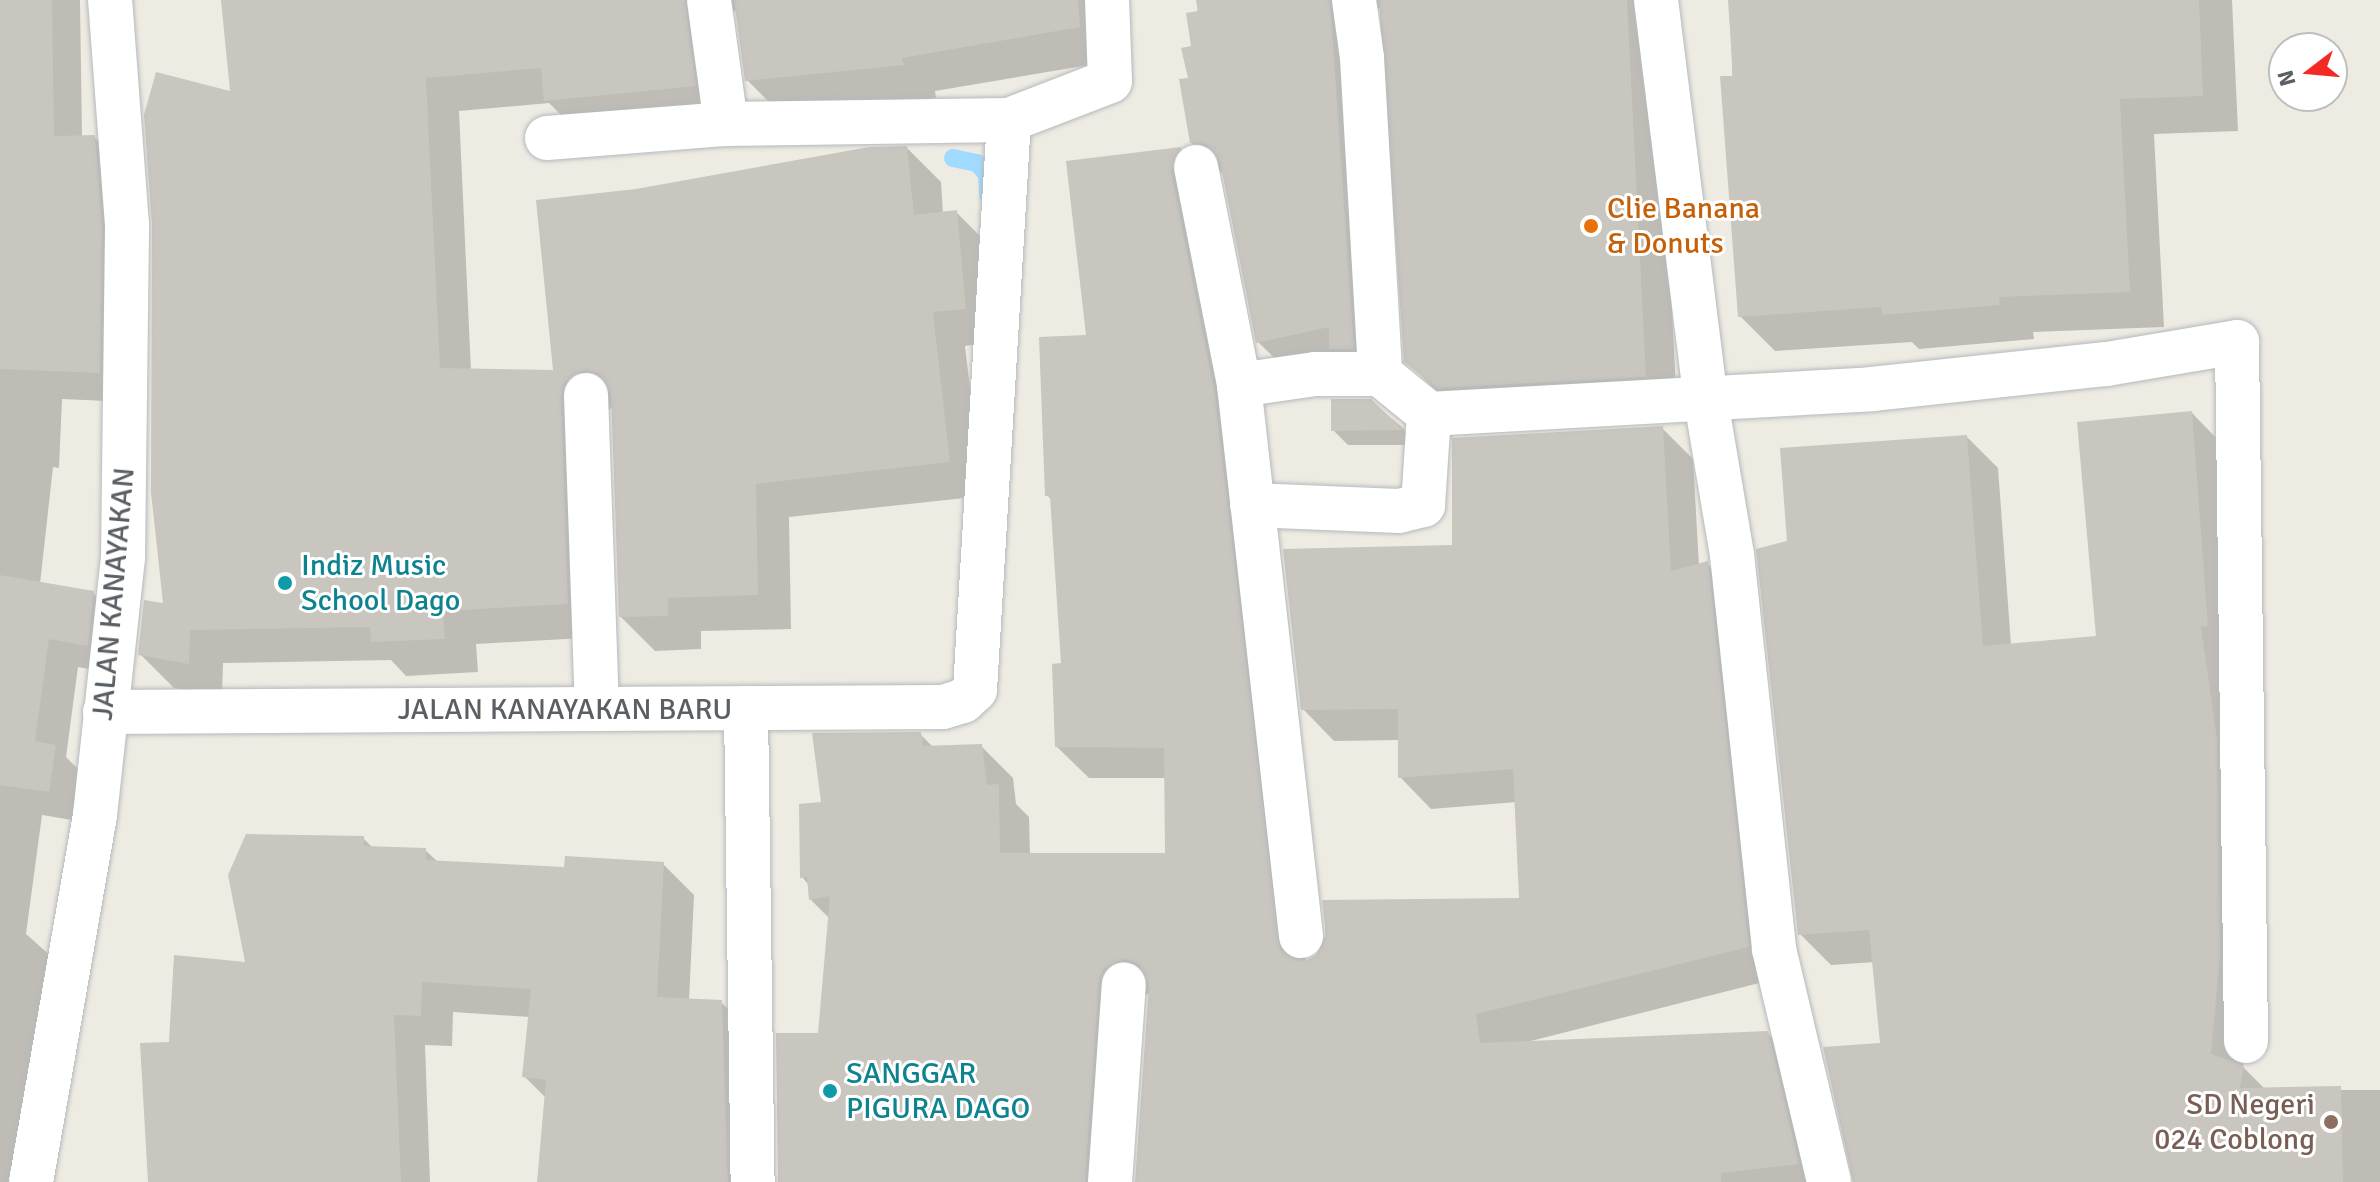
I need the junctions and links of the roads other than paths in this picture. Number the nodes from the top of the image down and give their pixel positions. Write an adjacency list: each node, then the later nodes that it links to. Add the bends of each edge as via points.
1 (110, 0): 18 (street, JALAN KANAYAKAN, via 127,225 127,363 123,558)
2 (709, 0): 7 (street)
3 (1107, 0): 6 (street, via 1110,81)
4 (1354, 0): 10 (street)
5 (1656, 0): 13 (street)
6 (1009, 120): 7 (street); 17 (street, via 975,690 963,701 943,707)
7 (726, 124): 8 (street)
8 (547, 138)
9 (1196, 167): 11 (street)
10 (1380, 374): 11 (street, via 1315,374); 14 (street)
11 (1239, 385): 15 (street)
12 (586, 395): 16 (street)
13 (1705, 395): 14 (street); 21 (street, via 1778,395 1989,378 2237,342); 25 (street, via 1732,555 1774,949)
14 (1429, 414): 15 (street, via 1423,505 1399,511)
15 (1252, 505): 19 (street)
16 (597, 707): 17 (street, JALAN KANAYAKAN BARU); 18 (street, JALAN KANAYAKAN BARU)
17 (746, 708): 23 (street, JALAN KANAYAKAN BARU)
18 (105, 712): 22 (street, JALAN KANAYAKAN, via 95,815)
19 (1301, 936)
20 (1124, 984): 24 (street)
21 (2246, 1041)
22 (31, 1182)
23 (753, 1182)
24 (1110, 1182)
25 (1829, 1182)

